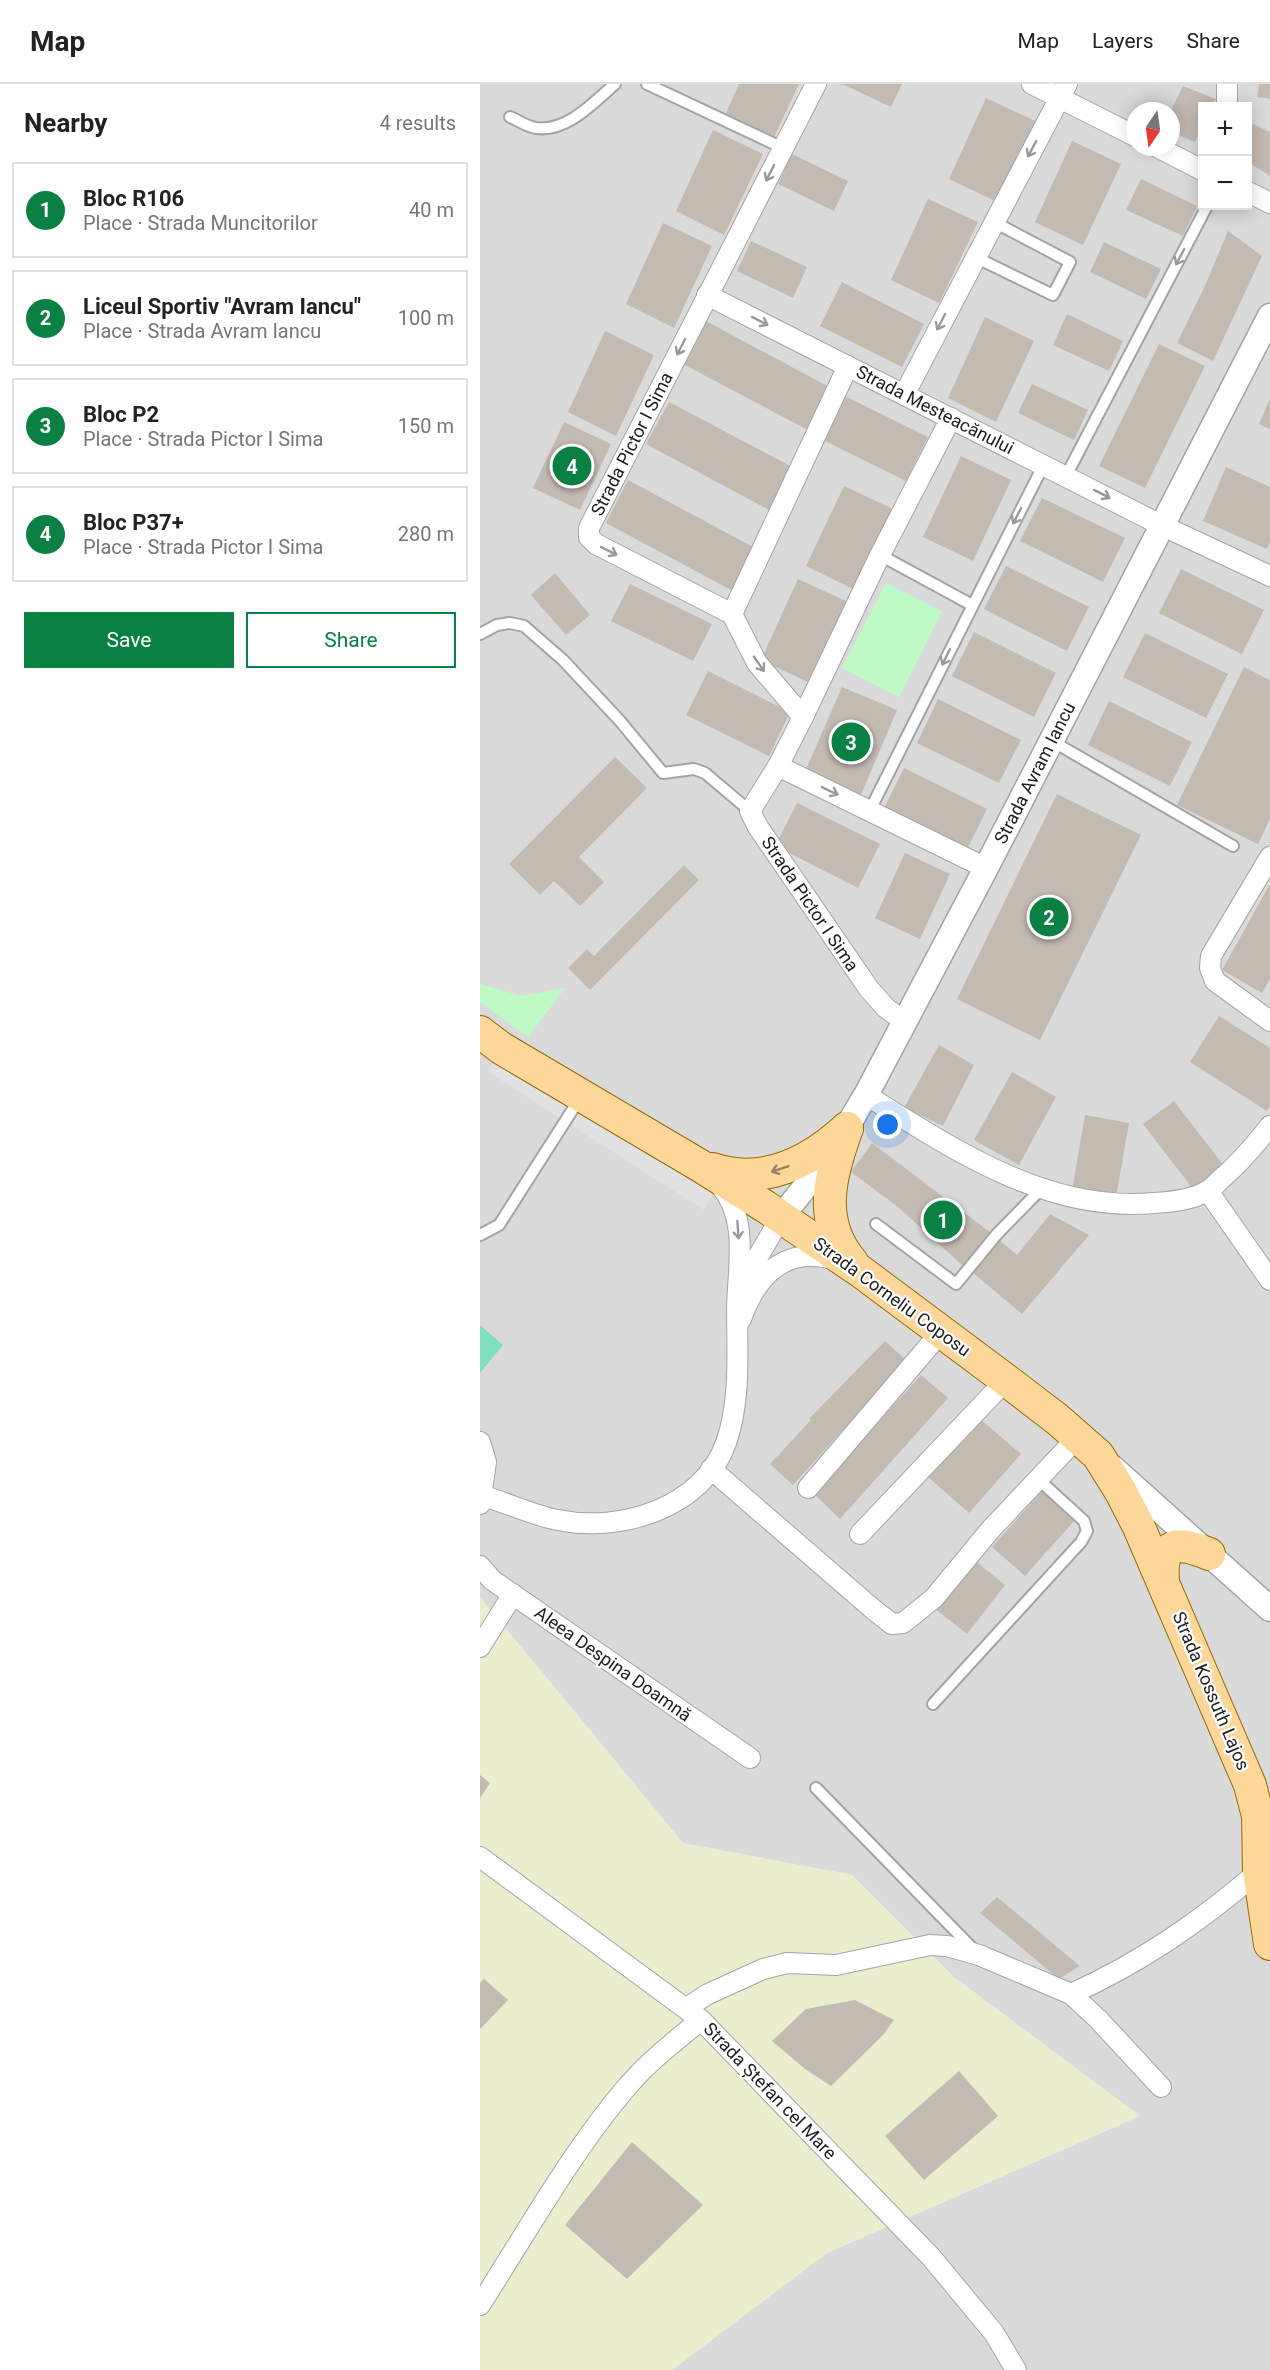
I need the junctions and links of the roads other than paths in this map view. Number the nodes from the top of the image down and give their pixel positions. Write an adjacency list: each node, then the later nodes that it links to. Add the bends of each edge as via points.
1 (615, 84): 8 (lane, via 575,117 553,129 534,128)
2 (647, 84): 10 (lane)
3 (816, 84): 10 (street, Strada Pictor I Sima)
4 (1032, 84): 6 (street)
5 (1227, 84): 7 (street)
6 (1063, 91): 9 (street); 16 (street, one-way to 16)
7 (1227, 102)
8 (510, 117)
9 (1126, 130)
10 (783, 148): 18 (street, Strada Pictor I Sima, one-way to 18)
11 (1175, 156): 12 (street)
12 (1198, 168)
13 (1252, 194): 14 (street)
14 (1270, 203)
15 (1205, 210): 24 (lane, one-way to 24)
16 (994, 222): 17 (street); 17 (lane, via 1070,262 1053,295)
17 (975, 257): 21 (street, one-way to 21)
18 (707, 295): 20 (street, Strada Mesteacănului, one-way to 20); 29 (street, Strada Pictor I Sima, one-way to 29, via 589,528 589,537)
19 (1270, 316): 25 (street, Strada Avram Iancu)
20 (848, 366): 21 (street, Strada Mesteacănului); 29 (street)
21 (904, 394): 22 (street, Strada Mesteacănului)
22 (951, 418): 23 (street, Strada Mesteacănului); 26 (street)
23 (1044, 464): 24 (street, Strada Mesteacănului); 28 (lane, one-way to 28)
24 (1066, 476): 25 (street, Strada Mesteacănului, one-way to 25)
25 (1163, 526): 27 (street, Strada Mesteacănului); 32 (street, Strada Avram Iancu)
26 (880, 555): 28 (lane); 31 (street)
27 (1267, 567)
28 (972, 604): 34 (lane, one-way to 34)
29 (732, 614): 31 (street, one-way to 31, via 756,663)
30 (480, 634): 35 (lane, via 497,625 524,626 563,660 663,772 705,772)
31 (803, 717): 33 (street)
32 (1051, 741): 36 (lane); 38 (street, Strada Avram Iancu)
33 (778, 766): 34 (street, one-way to 34); 35 (street)
34 (870, 810): 38 (street)
35 (750, 811): 40 (street, Strada Pictor I Sima, via 868,989)
36 (1233, 846)
37 (1270, 857): 39 (street, via 1211,956 1210,968 1215,981)
38 (986, 868): 40 (street, Strada Avram Iancu)
39 (1270, 1021)
40 (904, 1022): 42 (street, Strada Avram Iancu)
41 (480, 1032): 43 (main road, Strada Corneliu Coposu)
42 (866, 1095): 45 (street, Strada Avram Iancu); 47 (street, via 955,1151)
43 (582, 1096): 46 (main road, Strada Corneliu Coposu); 51 (lane, via 499,1225)
44 (1270, 1126): 48 (street, via 1245,1158)
45 (847, 1128): 46 (main road, one-way to 46, via 806,1160 766,1173 743,1176); 49 (street, Strada Avram Iancu); 52 (main road, via 834,1165 830,1214 843,1252)
46 (699, 1165): 49 (main road, Strada Corneliu Coposu); 54 (street, one-way to 54, via 721,1186 736,1209)
47 (1042, 1188): 48 (street, via 1069,1197 1129,1205 1177,1201); 50 (lane, via 956,1284)
48 (1208, 1191): 53 (street)
49 (781, 1217): 52 (main road, Strada Corneliu Coposu); 54 (street, via 755,1262)
50 (876, 1224)
51 (480, 1235)
52 (860, 1271): 54 (street, via 816,1256 787,1261 759,1282 748,1299); 55 (main road, Strada Corneliu Coposu)
53 (1270, 1280)
54 (738, 1330): 59 (street, via 735,1405 725,1444)
55 (941, 1332): 56 (main road, Strada Corneliu Coposu); 61 (street)
56 (1006, 1380): 58 (main road, Strada Corneliu Coposu); 63 (street)
57 (480, 1442): 62 (street, via 486,1462)
58 (1088, 1446): 60 (street); 64 (street, Strada Corneliu Coposu); 66 (main road, Strada Kossuth Lajos, via 1121,1492)
59 (711, 1469): 60 (street, via 892,1624 903,1623 934,1598); 62 (street, via 686,1494 660,1509 631,1520 602,1524 558,1520)
60 (1038, 1479): 70 (lane, via 1084,1521 1087,1531)
61 (808, 1488)
62 (481, 1498)
63 (860, 1534)
64 (1209, 1554): 66 (main road, via 1176,1546 1162,1562); 68 (street, Strada Corneliu Coposu)
65 (480, 1566): 67 (street, Aleea Despina Doamnă)
66 (1163, 1580): 74 (main road, Strada Kossuth Lajos, via 1250,1785 1258,1816)
67 (513, 1594): 69 (street); 71 (street, Aleea Despina Doamnă)
68 (1270, 1609)
69 (480, 1647)
70 (933, 1704)
71 (750, 1758)
72 (816, 1788): 76 (lane)
73 (480, 1857): 78 (street, Strada Ștefan cel Mare)
74 (1259, 1871): 75 (main road, Strada Kossuth Lajos); 77 (street, via 1219,1906 1153,1952)
75 (1270, 1944)
76 (979, 1955): 77 (street); 78 (street, via 930,1945 836,1965 786,1963 734,1981)
77 (1071, 1994): 79 (street)
78 (694, 2014): 80 (street, via 668,2047 627,2087 581,2147); 81 (street, Strada Ștefan cel Mare, via 931,2258 994,2333)
79 (1161, 2087)
80 (480, 2305)
81 (1016, 2370)

